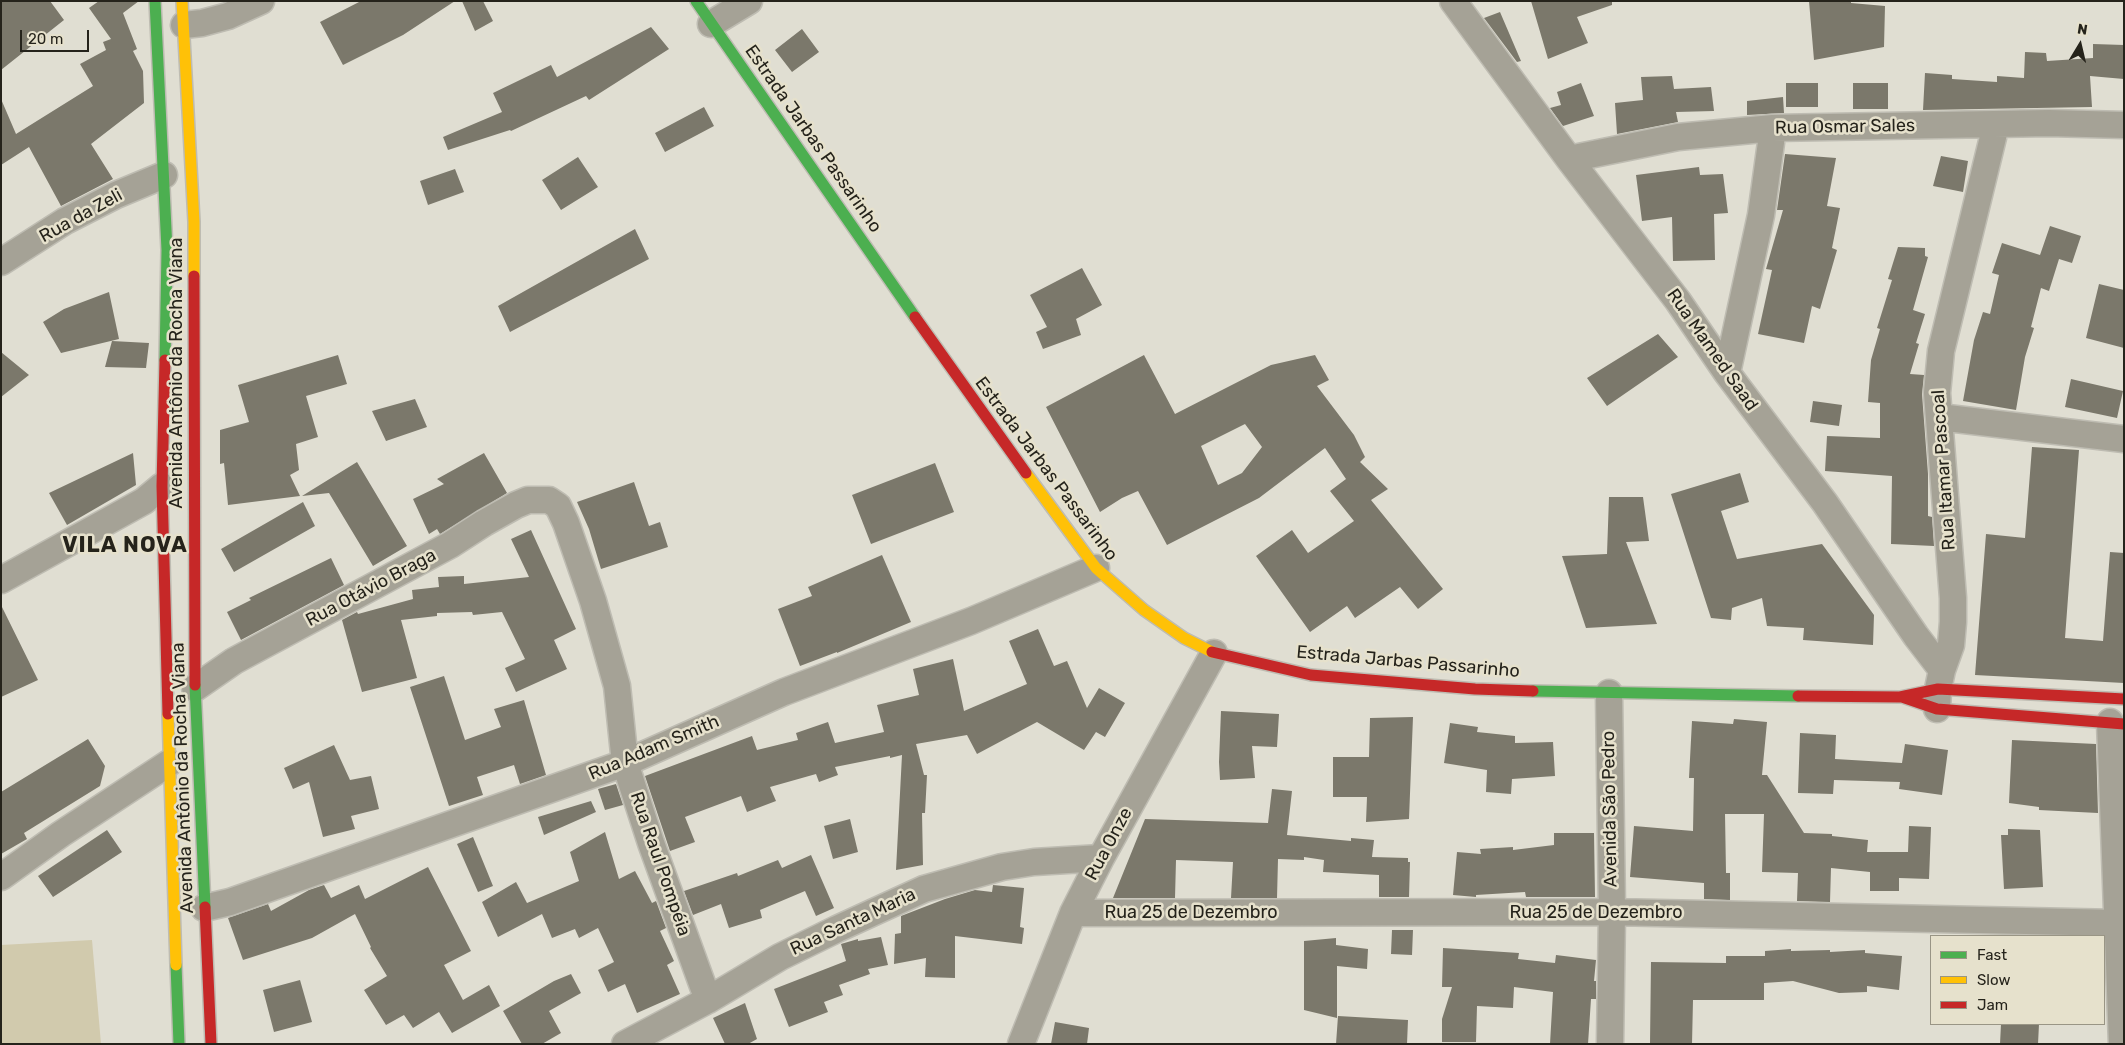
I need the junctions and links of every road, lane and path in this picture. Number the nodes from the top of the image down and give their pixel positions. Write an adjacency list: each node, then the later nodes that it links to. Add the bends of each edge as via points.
1 (155, 1): 12 (main road, Avenida Antônio da Rocha Viana)
2 (261, 1): 6 (street, via 228,16 202,23)
3 (696, 1): 7 (main road, Estrada Jarbas Passarinho)
4 (750, 1): 7 (street)
5 (1453, 1): 11 (street, Rua Mamed Saad)
6 (183, 13): 22 (main road, Avenida Antônio da Rocha Viana, via 194,222)
7 (712, 24): 19 (main road, Estrada Jarbas Passarinho, via 992,428)
8 (1996, 125): 9 (street, Rua Osmar Sales); 10 (street, Rua Osmar Sales); 15 (street, Rua Itamar Pascoal, via 1941,351 1937,393)
9 (2124, 125)
10 (1773, 128): 11 (street, Rua Osmar Sales, via 1678,137); 14 (street, via 1760,215)
11 (1568, 159): 14 (street, Rua Mamed Saad, via 1678,301)
12 (164, 175): 13 (street, Rua da Zeli, via 116,194 65,220); 17 (main road, Avenida Antônio da Rocha Viana, via 167,250)
13 (1, 262)
14 (1726, 374): 23 (street, Rua Mamed Saad, via 1825,503 1916,636)
15 (1939, 417): 16 (street); 23 (street, Rua Itamar Pascoal, via 1954,598 1951,645)
16 (2124, 439)
17 (162, 486): 20 (street, via 144,500); 28 (main road, Avenida Antônio da Rocha Viana)
18 (549, 500): 22 (street, Rua Otávio Braga, via 528,500 516,505 450,545 234,661); 29 (street, Rua Raul Pompéia, via 558,506 566,523 599,620 618,686)
19 (1096, 568): 21 (main road, Estrada Jarbas Passarinho, via 1144,610 1184,638); 29 (street, Rua Adam Smith, via 971,621 784,692)
20 (1, 580)
21 (1214, 652): 24 (main road, Estrada Jarbas Passarinho, via 1311,674 1475,689); 30 (street, Rua Onze)
22 (195, 688): 32 (main road, Avenida Antônio da Rocha Viana)
23 (1939, 689): 25 (main road, Estrada Jarbas Passarinho); 25 (main road, Estrada Jarbas Passarinho); 26 (main road, Estrada Jarbas Passarinho); 27 (main road, Estrada Jarbas Passarinho)
24 (1608, 693): 25 (main road, Estrada Jarbas Passarinho); 33 (street, Avenida São Pedro)
25 (1900, 697)
26 (2124, 699)
27 (2117, 723): 35 (street)
28 (169, 763): 31 (street); 37 (main road, Avenida Antônio da Rocha Viana)
29 (625, 763): 32 (street, Rua Adam Smith, via 230,902); 36 (street, Rua Raul Pompéia)
30 (1101, 858): 34 (street, Rua Onze); 36 (street, Rua Santa Maria, via 1002,867 924,889 788,953)
31 (1, 877)
32 (204, 908): 38 (main road, Avenida Antônio da Rocha Viana)
33 (1612, 912): 34 (street, Rua 25 de Dezembro); 35 (street, Rua 25 de Dezembro); 41 (street, Avenida São Pedro)
34 (1073, 913): 40 (street, Rua Onze)
35 (2118, 923): 42 (street)
36 (708, 1000): 39 (street, Rua Santa Maria)
37 (179, 1044)
38 (211, 1044)
39 (625, 1044)
40 (1021, 1044)
41 (1610, 1044)
42 (2122, 1044)

